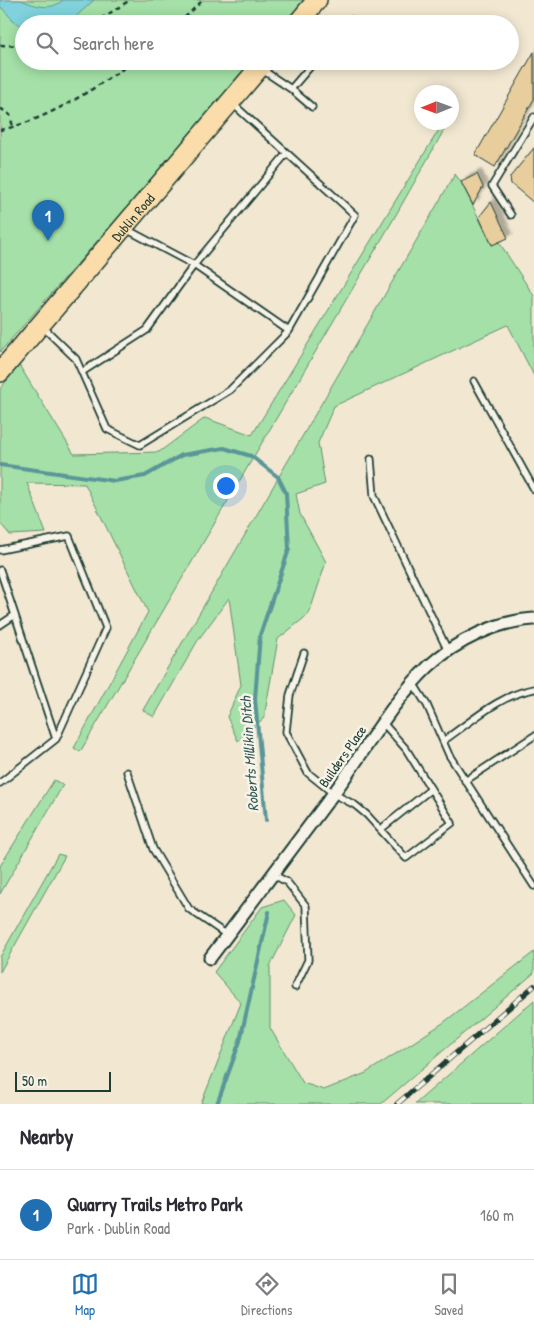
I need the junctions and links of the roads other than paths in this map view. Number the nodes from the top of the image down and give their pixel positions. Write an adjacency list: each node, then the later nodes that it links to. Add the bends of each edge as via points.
1 (317, 0): 2 (main road)
2 (304, 15)
3 (258, 70): 7 (main road, Dublin Road)
4 (268, 70): 6 (lane)
5 (307, 70): 6 (lane)
6 (291, 88): 8 (lane)
7 (230, 101): 10 (lane); 12 (main road, Dublin Road)
8 (312, 107)
9 (534, 117): 11 (lane, via 492,186)
10 (286, 154): 13 (lane); 15 (lane, via 355,215)
11 (511, 215)
12 (123, 227): 13 (lane); 14 (main road, Dublin Road)
13 (194, 265): 15 (lane); 17 (lane, via 147,330)
14 (40, 324): 16 (main road, Dublin Road); 17 (lane, via 76,359)
15 (289, 331): 17 (lane, via 230,390 140,444 107,429)
16 (0, 372)
17 (82, 372)
18 (474, 381): 20 (lane)
19 (371, 459): 26 (lane, via 374,496)
20 (534, 489)
21 (0, 550): 32 (lane, via 69,536 106,628)
22 (0, 570): 23 (lane)
23 (15, 615): 25 (lane); 32 (lane)
24 (534, 619): 26 (street, Builders Place, via 488,630)
25 (0, 625)
26 (448, 651): 28 (street, Builders Place)
27 (304, 653): 38 (lane, via 290,695 286,732 308,773)
28 (412, 683): 30 (street, Builders Place); 33 (lane, via 427,705)
29 (534, 690): 33 (lane, via 511,695)
30 (383, 723): 37 (lane, via 406,749); 38 (street, Builders Place)
31 (534, 736): 35 (lane)
32 (56, 739): 36 (lane)
33 (443, 741): 35 (lane)
34 (127, 772): 42 (lane, via 153,849 189,909)
35 (465, 781): 41 (lane)
36 (0, 783)
37 (431, 789): 39 (lane); 39 (lane, via 452,823 406,858)
38 (334, 794): 39 (lane, via 355,805); 40 (street, Builders Place)
39 (382, 829)
40 (272, 874): 42 (street, Builders Place); 44 (lane, via 286,882 306,906 308,960)
41 (534, 886)
42 (227, 936): 43 (street, Builders Place)
43 (210, 958)
44 (295, 987)

